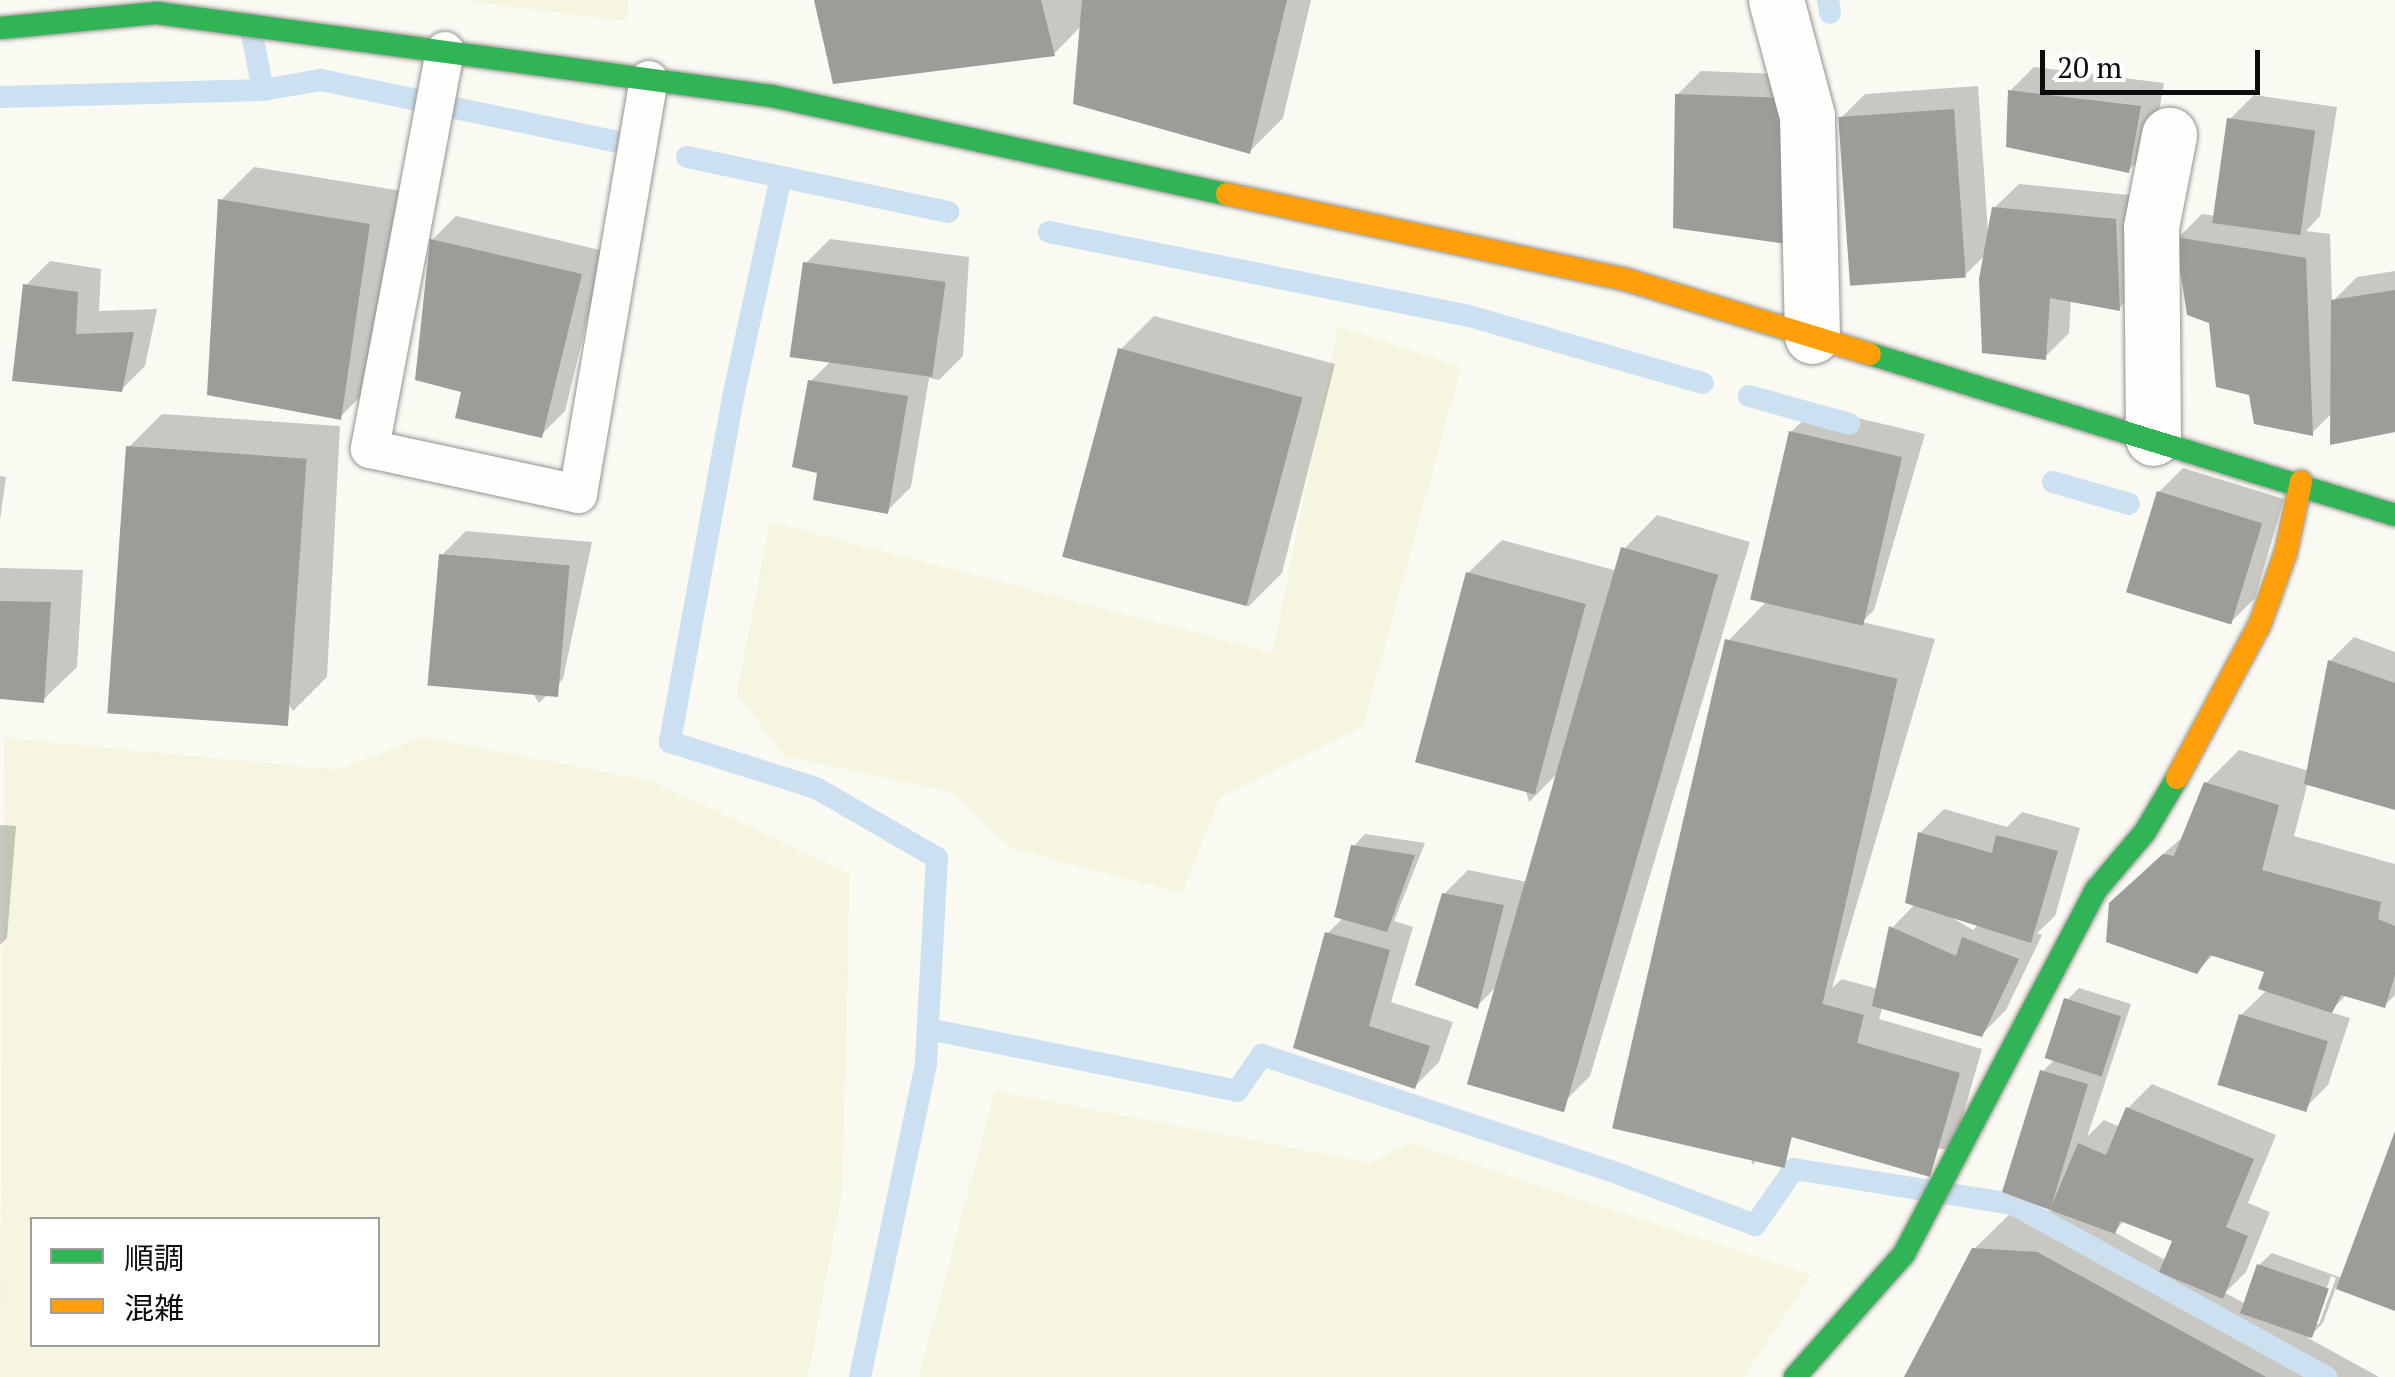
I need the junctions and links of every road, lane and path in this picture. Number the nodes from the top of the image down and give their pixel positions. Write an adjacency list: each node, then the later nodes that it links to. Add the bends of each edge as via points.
1 (1776, 0): 6 (street, via 1807,116)
2 (0, 28): 4 (street, via 157,13 216,20 274,28)
3 (648, 80): 4 (street); 4 (lane, via 578,494 370,449); 6 (street, via 772,96 1624,279)
4 (438, 88)
5 (2169, 135): 7 (street, via 2151,228)
6 (1812, 336): 7 (street)
7 (2153, 438): 8 (street)
8 (2301, 482): 9 (street); 10 (street, via 2286,552 2260,624 2200,739 2145,832 2096,890 1904,1254)
9 (2395, 515)
10 (1795, 1377)

